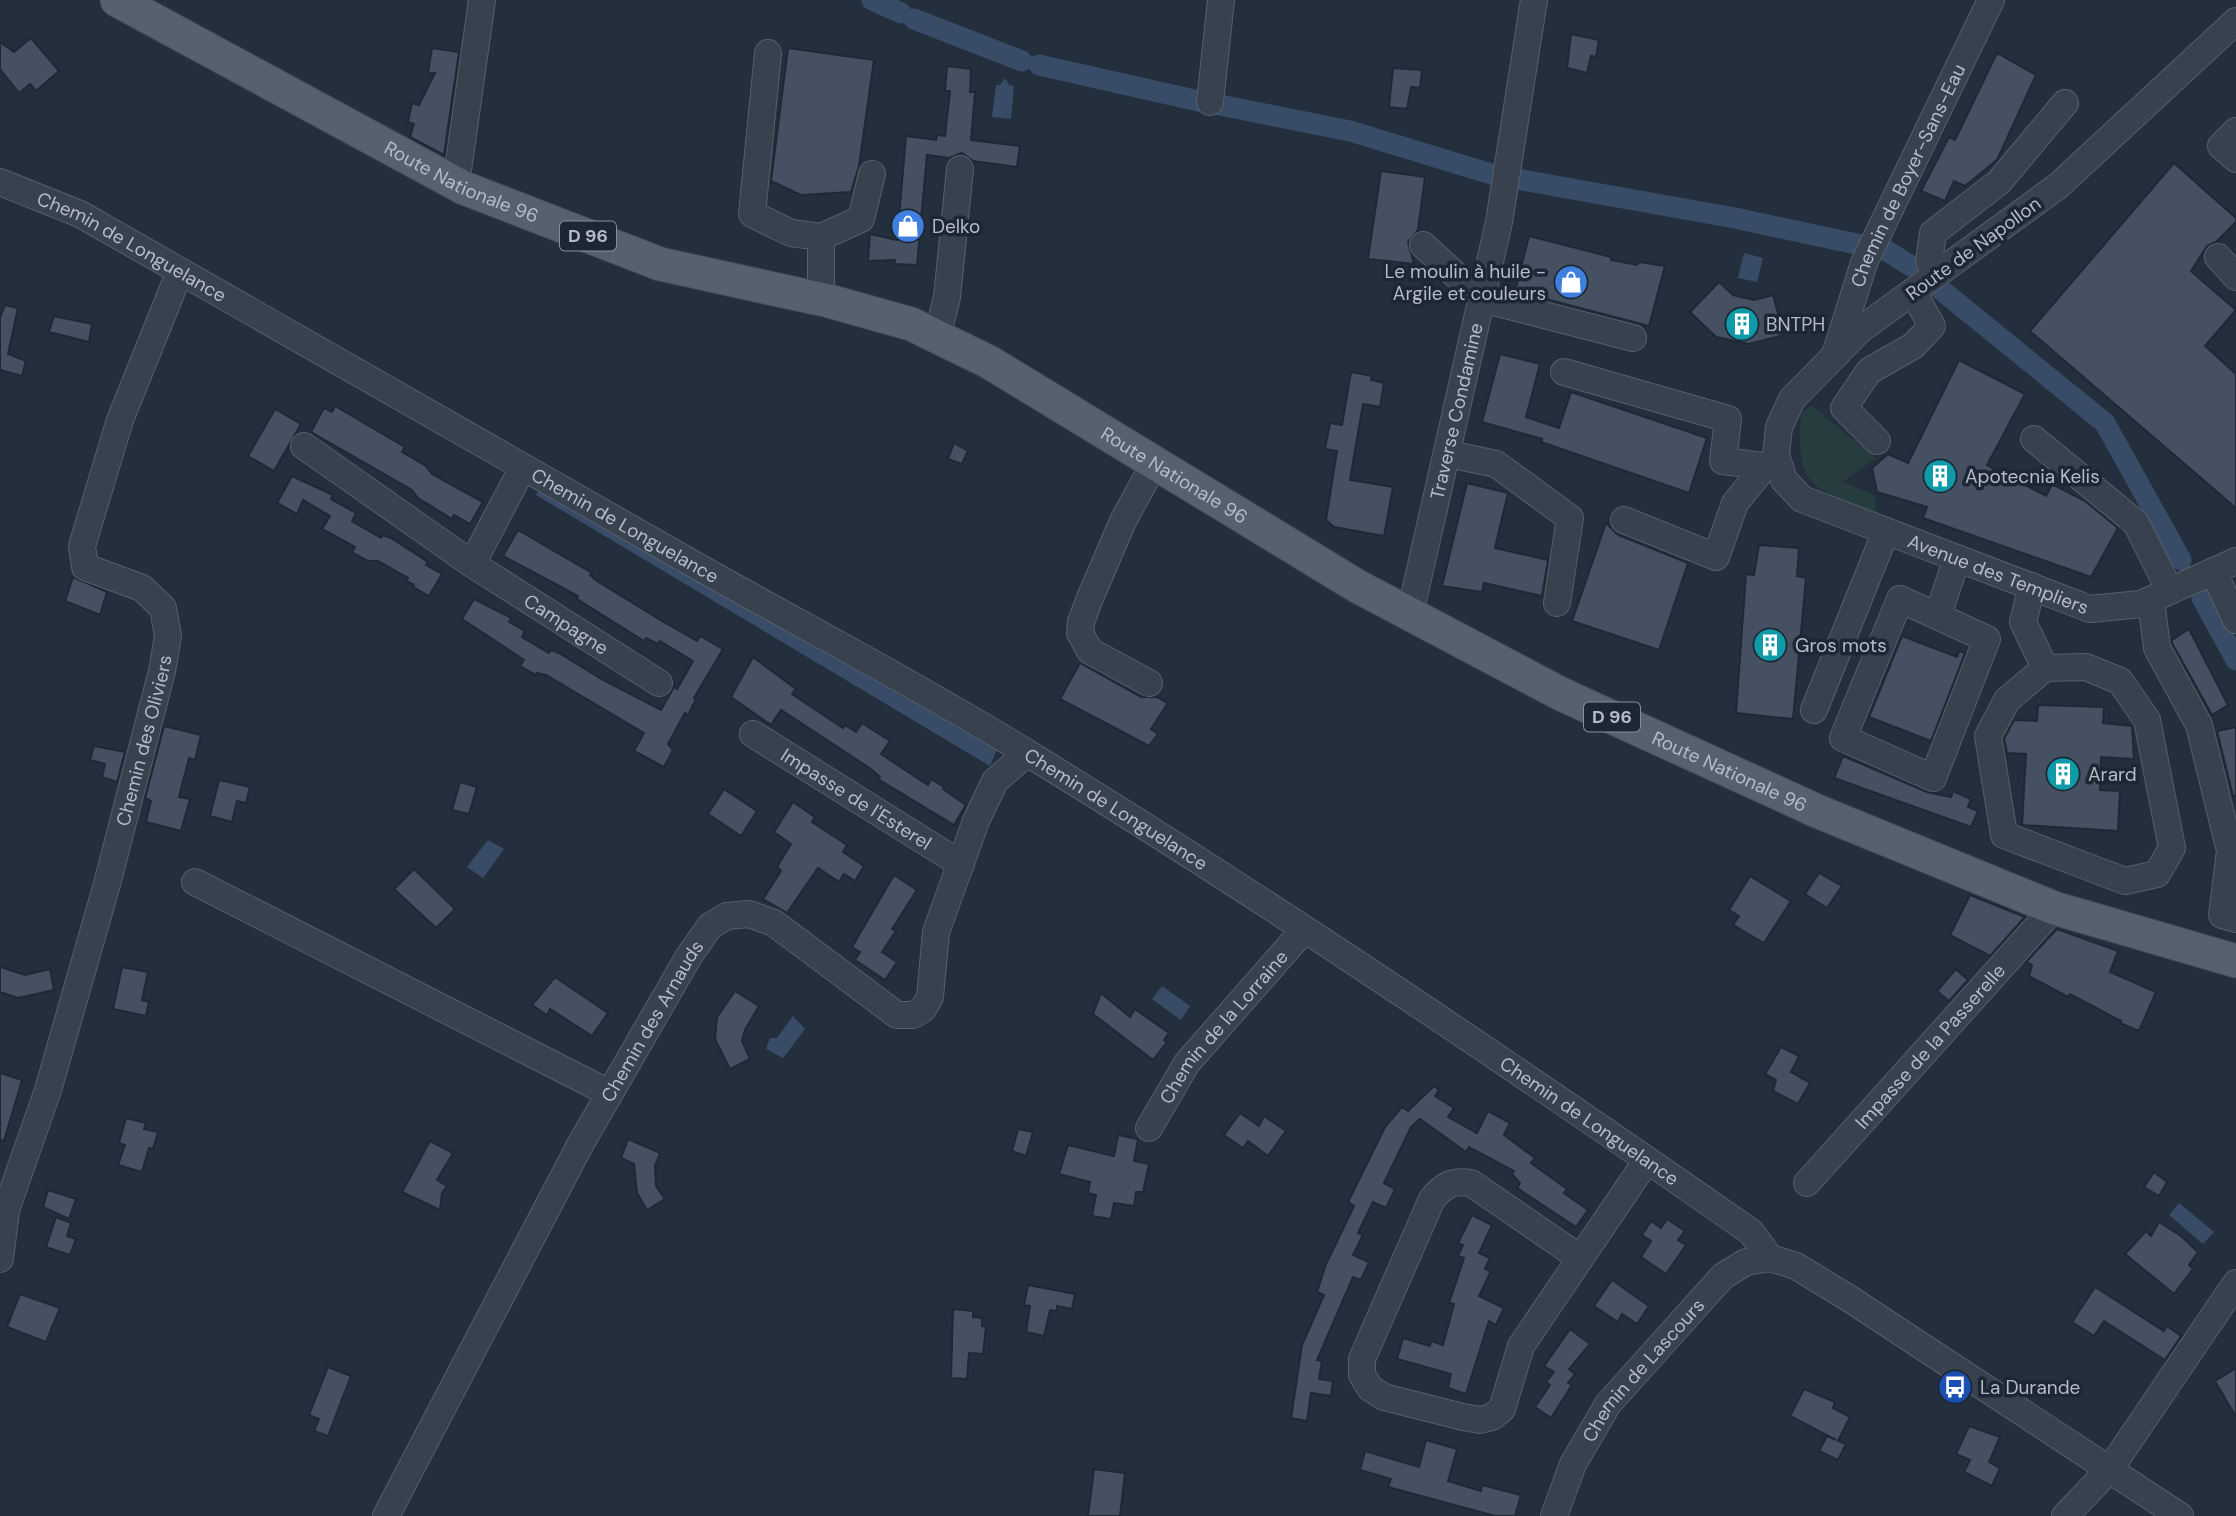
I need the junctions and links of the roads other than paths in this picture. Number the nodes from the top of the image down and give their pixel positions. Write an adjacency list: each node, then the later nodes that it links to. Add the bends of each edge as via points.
1 (117, 0): 15 (main road, Route Nationale 96 / D 96)
2 (482, 0): 15 (street)
3 (1221, 0): 8 (street)
4 (1534, 0): 23 (street, Traverse Condamine, via 1499,222)
5 (1991, 0): 27 (street, Chemin de Boyer-Sans-Eau, via 1864,263)
6 (2236, 21): 20 (street, Route de Napollon, via 2058,186)
7 (768, 52): 16 (street, via 752,214 791,233)
8 (1210, 102)
9 (2065, 103): 20 (street, via 1999,182 1933,233 1929,261)
10 (2236, 131): 11 (street, via 2221,146)
11 (2236, 159)
12 (960, 169): 25 (street, via 947,297)
13 (872, 174): 16 (street, via 861,219)
14 (0, 182): 19 (street, Chemin de Longuelance, via 80,214)
15 (456, 184): 24 (main road, Route Nationale 96 / D 96, via 660,264)
16 (821, 237): 24 (street)
17 (1423, 245): 23 (street)
18 (2218, 257): 21 (street)
19 (180, 271): 34 (street, Chemin de Longuelance); 65 (street, Chemin des Oliviers, via 120,420 82,546 85,568 142,588 163,608 168,636 162,671 48,1090 6,1209)
20 (1936, 275): 22 (street, Route de Napollon)
21 (2236, 276)
22 (1913, 292): 27 (street, Route de Napollon, via 1860,330); 30 (street, via 1932,326 1913,346 1869,371 1844,408)
23 (1482, 299): 26 (street); 32 (street, Traverse Condamine)
24 (821, 300): 25 (main road, Route Nationale 96 / D 96, via 911,324)
25 (937, 337): 33 (main road, Route Nationale 96 / D 96, via 989,362)
26 (1633, 338)
27 (1834, 357): 35 (street, Route de Napollon, via 1792,398 1779,427)
28 (1564, 372): 35 (street, via 1728,419 1723,461)
29 (2034, 439): 42 (street, via 2136,523)
30 (1877, 441)
31 (304, 446): 39 (street, Campagne)
32 (1449, 454): 43 (street, via 1496,464 1570,518); 44 (street, Traverse Condamine)
33 (1154, 464): 44 (main road, Route Nationale 96 / D 96); 49 (street, via 1123,521 1080,622 1080,633 1090,651)
34 (523, 467): 39 (street); 52 (street, Chemin de Longuelance)
35 (1773, 467): 36 (street, via 1735,503 1716,557); 37 (street, Avenue des Templiers, via 1802,499)
36 (1624, 520)
37 (1886, 531): 38 (street, Avenue des Templiers); 50 (street)
38 (1957, 558): 41 (street, Avenue des Templiers); 45 (street)
39 (472, 564): 48 (street, Campagne)
40 (2224, 566): 42 (street, Avenue des Templiers); 46 (street)
41 (2032, 586): 42 (street, Avenue des Templiers, via 2090,609 2141,604); 47 (street, via 2023,622)
42 (2160, 595): 56 (street, via 2158,648 2199,725 2230,850 2222,915)
43 (1557, 603)
44 (1410, 614): 55 (main road, Route Nationale 96 / D 96, via 1561,694 1816,811)
45 (1938, 615): 45 (street, via 1987,639 1933,778 1843,738 1900,599)
46 (2236, 620)
47 (2045, 668): 47 (street, via 2007,700 1988,736 2004,835 2125,881 2157,874 2172,848 2147,720 2120,681 2086,667)
48 (659, 683)
49 (1149, 683)
50 (1814, 710)
51 (753, 734): 53 (street, Impasse de l'Esterel)
52 (1027, 753): 53 (street, Chemin des Arnauds, via 995,781); 57 (street, Chemin de Longuelance)
53 (961, 864): 59 (street, Chemin des Arnauds, via 936,932 930,997 923,1009 913,1015 897,1015 774,923 749,914 727,916 710,926 688,956)
54 (195, 882): 59 (street)
55 (2054, 908): 58 (main road, Route Nationale 96 / D 96); 62 (street, Impasse de la Passerelle)
56 (2236, 919)
57 (1303, 931): 60 (street, Chemin de la Lorraine, via 1187,1063); 61 (street, Chemin de Longuelance)
58 (2234, 960)
59 (609, 1093): 68 (street, Chemin des Arnauds)
60 (1149, 1128)
61 (1647, 1160): 63 (street); 64 (street, Chemin de Longuelance, via 1751,1232)
62 (1807, 1183)
63 (1580, 1258): 63 (street, via 1471,1183 1456,1181 1443,1186 1432,1199 1362,1359 1362,1375 1370,1388 1384,1397 1463,1417 1492,1417 1502,1409 1521,1346)
64 (1770, 1258): 67 (street, via 1796,1266 1850,1299); 69 (street, Chemin de Lascours, via 1745,1262 1723,1276 1608,1404 1573,1464)
65 (0, 1259)
66 (2236, 1283): 67 (street)
67 (2110, 1469): 70 (street); 71 (street)
68 (386, 1516)
69 (1554, 1516)
70 (2065, 1516)
71 (2180, 1516)

